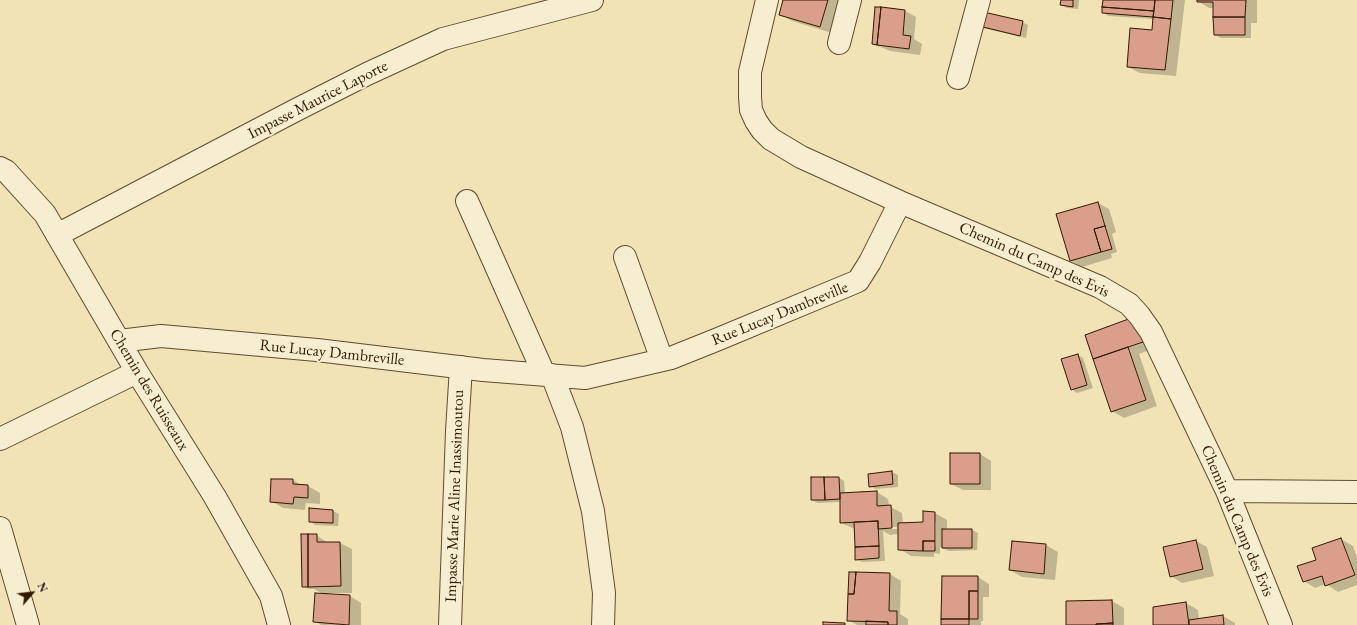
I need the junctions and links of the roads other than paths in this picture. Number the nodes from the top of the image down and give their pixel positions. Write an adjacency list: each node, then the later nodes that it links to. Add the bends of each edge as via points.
1 (592, 0): 10 (street, Impasse Maurice Laporte, via 443,39 296,110)
2 (767, 0): 9 (street, Chemin du Camp des Evis, via 750,72 751,110 756,121 771,138 800,157)
3 (850, 0): 5 (street)
4 (979, 0): 6 (street)
5 (839, 43)
6 (958, 78)
7 (0, 168): 10 (street, Chemin des Ruisseaux, via 6,171 45,214)
8 (467, 201): 16 (street)
9 (900, 202): 13 (street, Rue Lucay Dambreville, via 858,281); 18 (street, Chemin du Camp des Evis, via 1100,287 1129,304 1151,332)
10 (57, 235): 12 (street, Chemin des Ruisseaux)
11 (625, 257): 13 (street)
12 (119, 341): 14 (street, Rue Lucay Dambreville, via 161,336 317,350); 15 (street, Chemin des Ruisseaux)
13 (662, 360): 16 (street, Rue Lucay Dambreville, via 585,378)
14 (461, 367): 16 (street, Rue Lucay Dambreville); 23 (street, Impasse Marie Aline Inassimoutou)
15 (137, 372): 17 (street); 22 (street, Chemin des Ruisseaux, via 215,498 271,596)
16 (548, 375): 24 (street, via 572,427 593,510 604,593)
17 (0, 440)
18 (1227, 491): 19 (street); 25 (street, Chemin du Camp des Evis)
19 (1357, 492)
20 (0, 528): 21 (street)
21 (28, 625)
22 (278, 625)
23 (450, 625)
24 (603, 625)
25 (1281, 625)

